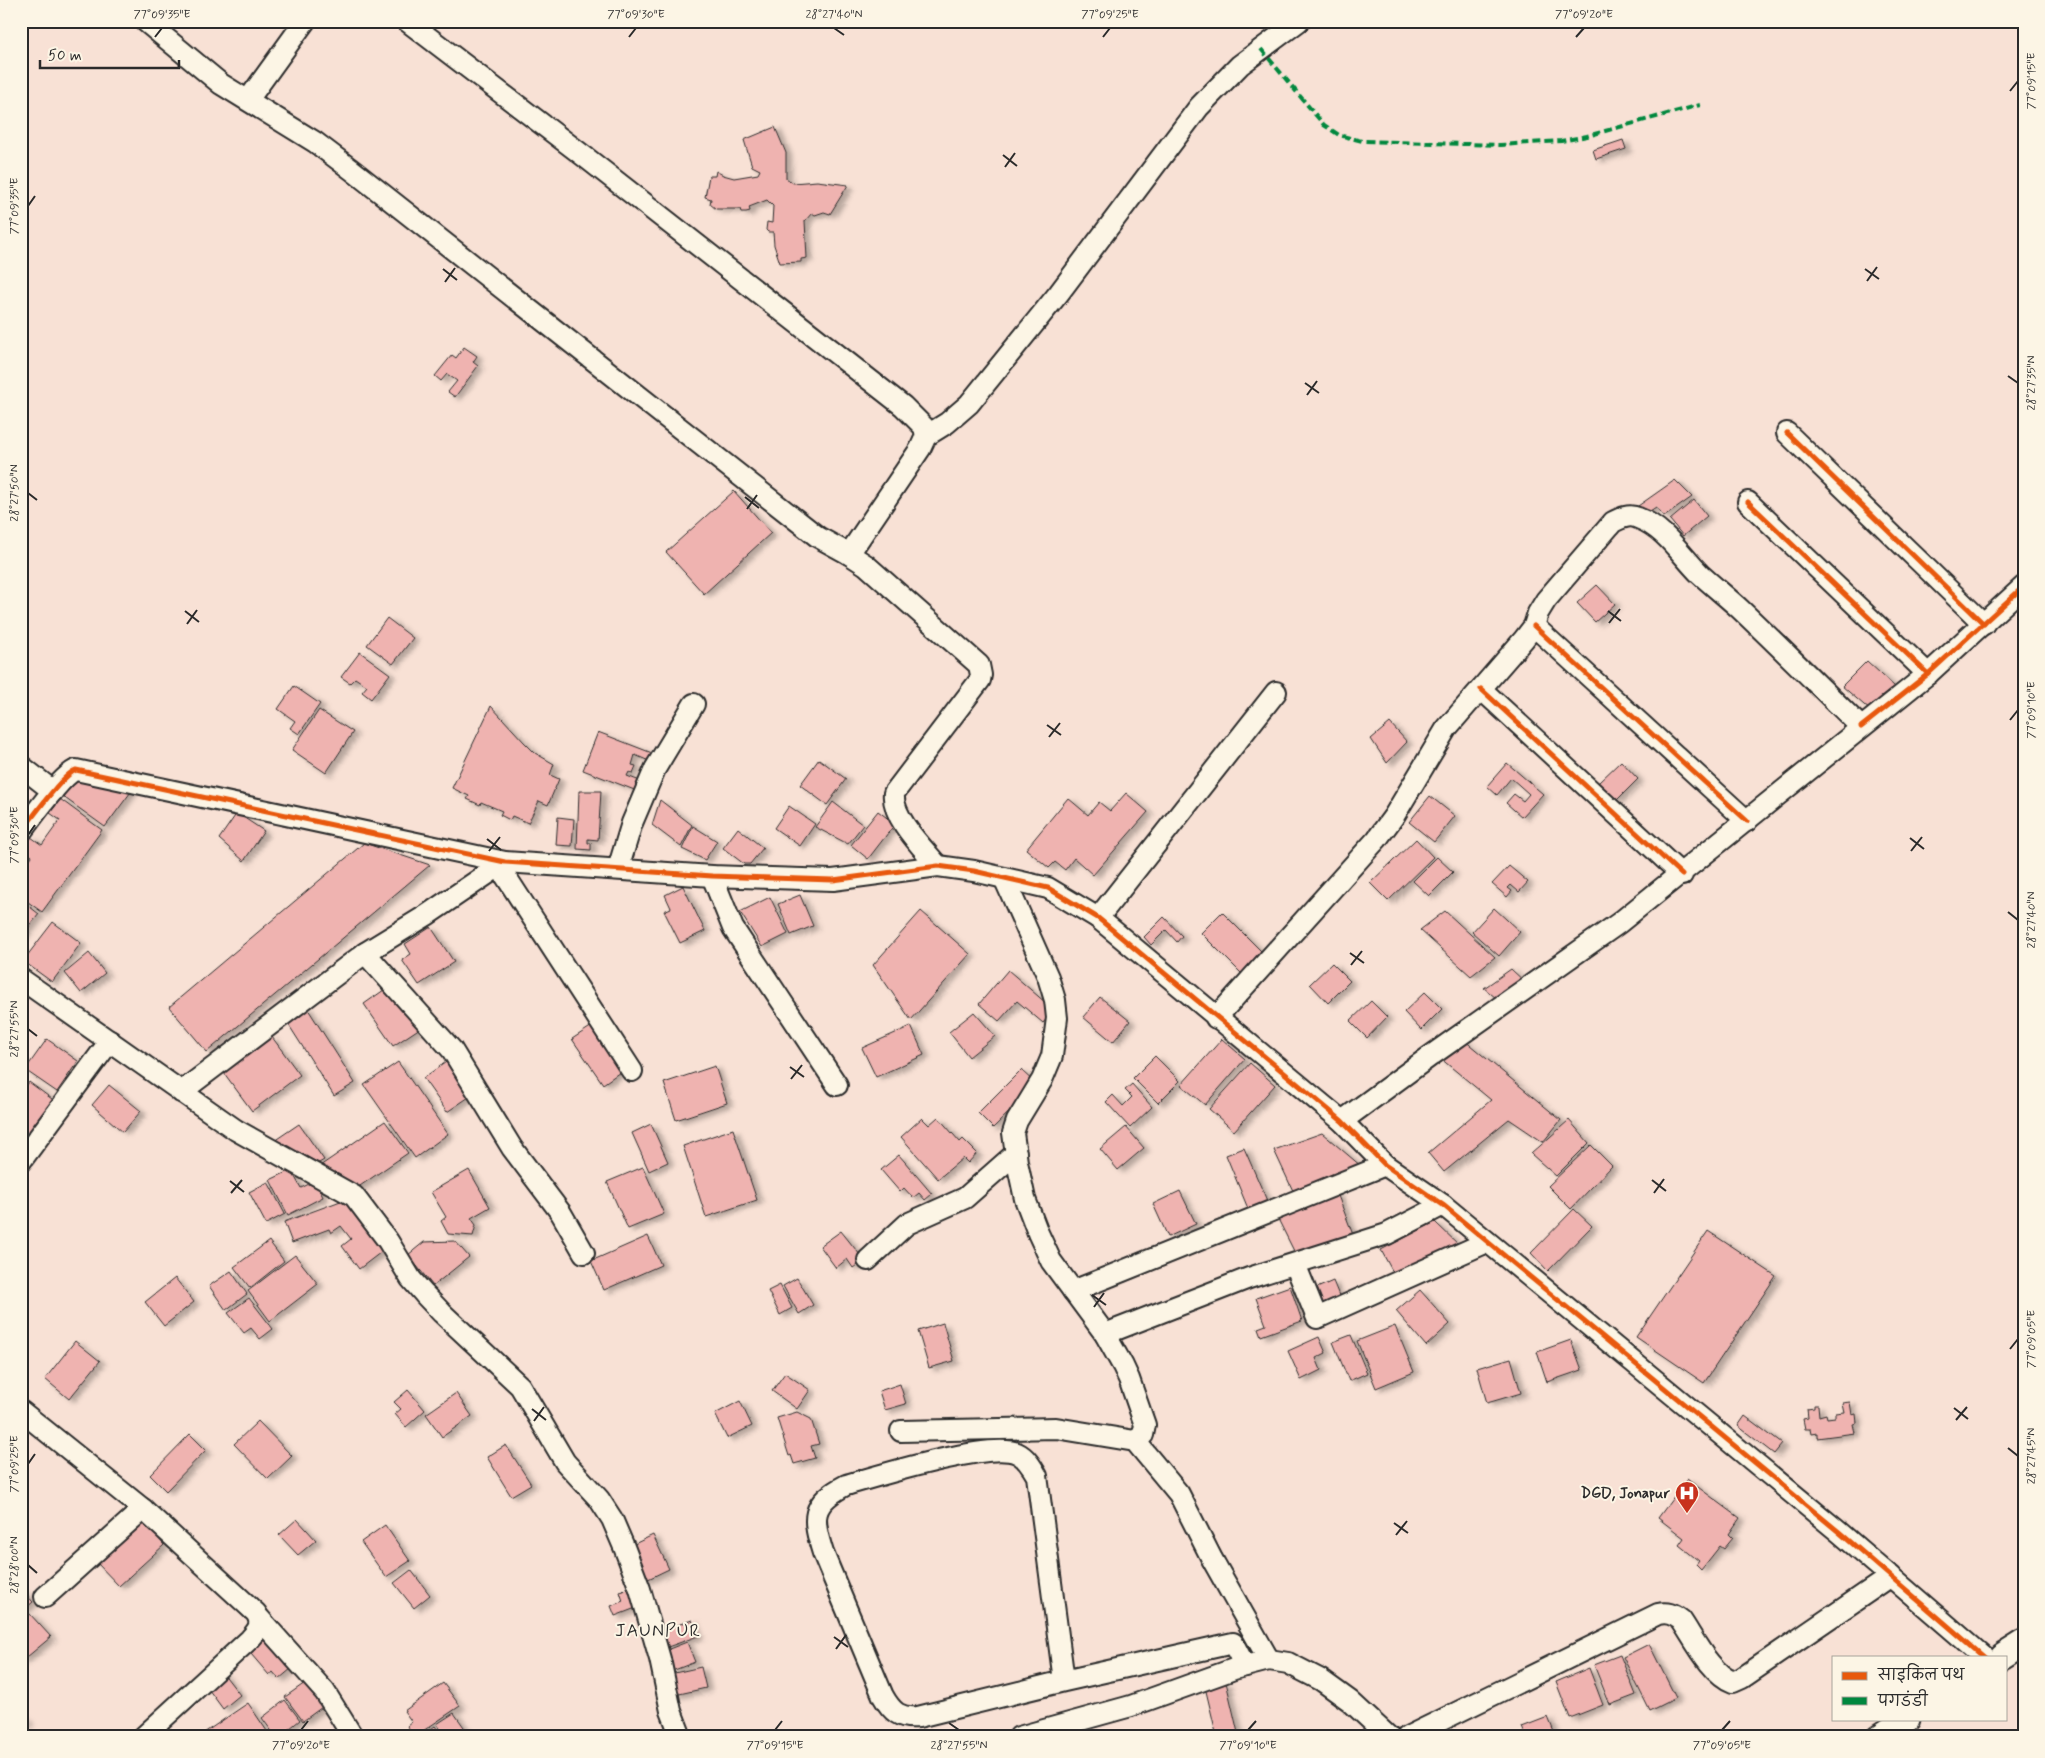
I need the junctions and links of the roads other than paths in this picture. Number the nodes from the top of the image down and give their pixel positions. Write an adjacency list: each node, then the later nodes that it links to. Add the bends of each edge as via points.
1 (145, 21): 5 (street, via 221,84)
2 (305, 21): 5 (street)
3 (408, 21): 7 (street, via 903,406 924,427)
4 (1299, 21): 7 (street, via 1240,66 1199,107 1059,293 970,404)
5 (248, 100): 9 (street, via 315,142 818,538)
6 (1786, 433): 11 (street)
7 (926, 436): 9 (street)
8 (1748, 502): 13 (street)
9 (849, 554): 23 (street, via 894,590 981,670 980,680 894,793 898,813)
10 (2024, 586): 11 (street)
11 (1984, 624): 13 (street)
12 (1534, 626): 14 (street); 17 (street, via 1546,600 1613,522 1626,516 1637,517 1666,537 1690,564); 20 (street)
13 (1928, 674): 17 (street)
14 (1481, 689): 25 (street); 31 (street, via 1437,742 1377,839)
15 (1276, 692): 28 (street)
16 (694, 704): 24 (street, via 652,777 632,823)
17 (1861, 727): 20 (street)
18 (21, 766): 19 (street)
19 (53, 791): 21 (street); 22 (street, via 76,770)
20 (1747, 821): 25 (street)
21 (21, 832)
22 (502, 864): 24 (street); 29 (street, via 427,916); 33 (street)
23 (938, 866): 26 (street, via 833,880); 27 (street)
24 (618, 869): 26 (street)
25 (1682, 874): 36 (street, via 1576,956 1429,1057)
26 (712, 876): 34 (street, via 734,928)
27 (1004, 878): 28 (street, via 1048,888); 37 (street, via 1048,977 1056,1018 1052,1056 1042,1080 1016,1121)
28 (1098, 918): 31 (street)
29 (365, 953): 35 (street); 42 (street, via 452,1050 512,1148 561,1213)
30 (21, 979): 32 (street)
31 (1216, 1018): 36 (street)
32 (110, 1041): 35 (street); 38 (street)
33 (632, 1071)
34 (837, 1085)
35 (181, 1092): 63 (street, via 254,1141 354,1196 424,1294 520,1386 554,1446 603,1504 618,1533 645,1606 671,1711)
36 (1342, 1122): 39 (street)
37 (1016, 1153): 43 (street, via 965,1198 906,1224); 45 (street, via 1025,1198 1038,1233 1051,1261)
38 (21, 1161)
39 (1385, 1165): 40 (street); 45 (street)
40 (1443, 1205): 41 (street); 44 (street, via 1387,1234)
41 (1487, 1242): 44 (street, via 1317,1318); 51 (street)
42 (584, 1253)
43 (868, 1260)
44 (1294, 1264): 46 (street, via 1249,1278)
45 (1073, 1291): 46 (street)
46 (1105, 1334): 49 (street, via 1129,1379 1145,1425 1143,1436)
47 (21, 1411): 50 (street)
48 (901, 1431): 49 (street, via 1056,1428)
49 (1135, 1441): 57 (street, via 1178,1494)
50 (143, 1509): 52 (street); 53 (street)
51 (1890, 1576): 55 (street); 66 (street, via 1733,1682 1714,1668 1681,1620 1674,1615 1658,1614)
52 (45, 1597)
53 (260, 1619): 61 (street, via 258,1630 250,1639); 62 (street, via 325,1692)
54 (2024, 1643): 56 (street)
55 (1983, 1656)
56 (2004, 1656)
57 (1269, 1660): 58 (street); 65 (street, via 1288,1663 1321,1680 1350,1701)
58 (1246, 1666): 59 (street, via 1233,1643); 64 (street, via 1131,1706)
59 (1064, 1681): 59 (street, via 918,1716 900,1716 883,1696 823,1553 816,1531 815,1517 819,1506 846,1485 931,1462 986,1452 1010,1451 1023,1457 1037,1476)
60 (1905, 1720): 67 (street)
61 (143, 1737)
62 (353, 1737)
63 (681, 1737)
64 (1019, 1737)
65 (1389, 1737)
66 (1407, 1737)
67 (1880, 1737)

